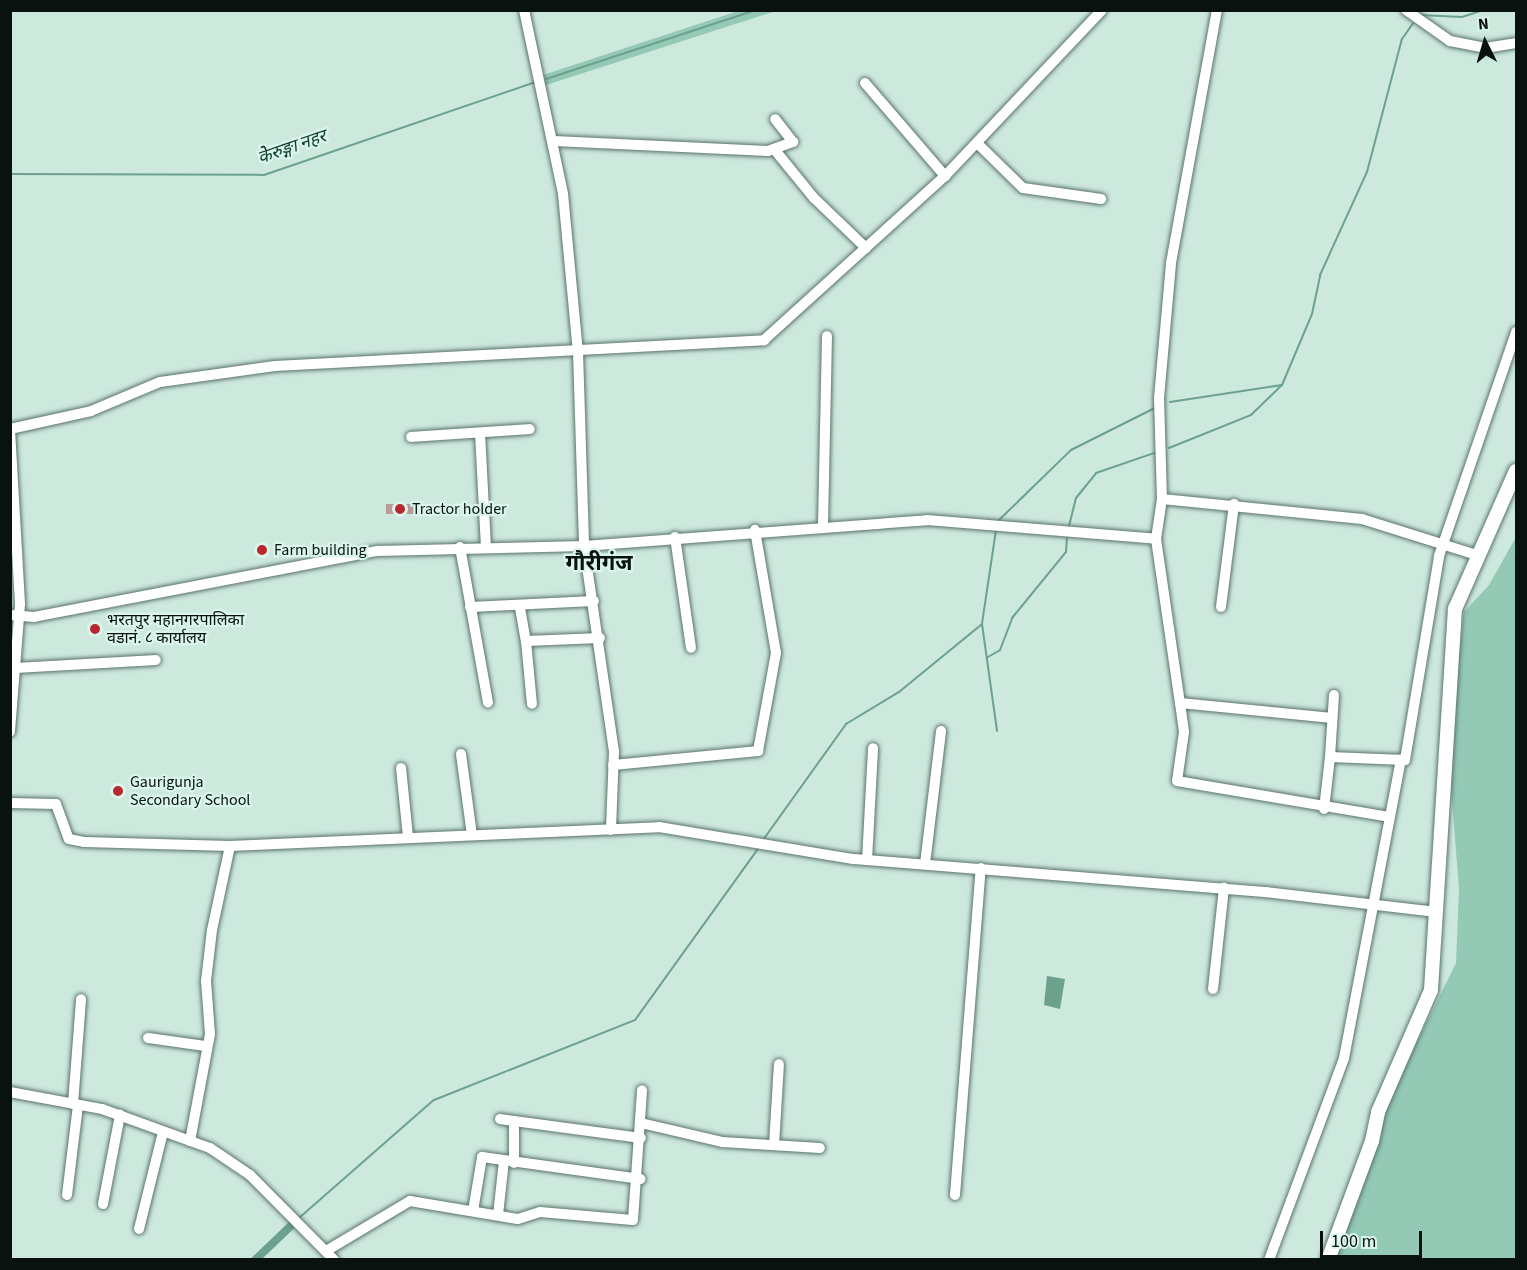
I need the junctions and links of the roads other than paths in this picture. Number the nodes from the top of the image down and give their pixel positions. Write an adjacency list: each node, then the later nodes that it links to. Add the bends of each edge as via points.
1 (524, 10): 8 (street)
2 (1102, 10): 9 (street)
3 (1217, 10): 22 (street, via 1171,263 1159,398)
4 (1406, 10): 5 (street, via 1450,41 1485,48)
5 (1516, 43)
6 (865, 83): 11 (street)
7 (775, 118): 10 (street, via 794,142)
8 (554, 141): 10 (street); 16 (street)
9 (978, 144): 11 (street); 12 (street, via 1023,188)
10 (774, 149): 13 (street, via 814,198)
11 (945, 176): 13 (street)
12 (1101, 199)
13 (866, 249): 16 (street, via 764,340)
14 (1516, 332): 28 (street)
15 (827, 336): 24 (street)
16 (578, 352): 18 (street, via 386,359 202,375 160,382 44,425); 30 (street)
17 (530, 429): 19 (street)
18 (10, 430): 37 (street)
19 (480, 433): 20 (street); 29 (street)
20 (411, 437)
21 (1516, 471): 32 (main road)
22 (1162, 499): 23 (street); 27 (street)
23 (1234, 504): 28 (street, via 1362,519); 35 (street)
24 (823, 526): 25 (street); 27 (street, via 949,520)
25 (755, 530): 26 (street); 54 (street, via 776,653 762,746 754,754)
26 (675, 537): 30 (street); 40 (street)
27 (1156, 538): 45 (street)
28 (1443, 544): 32 (street); 53 (street, via 1405,760)
29 (486, 546): 30 (street); 31 (street)
30 (584, 546): 33 (street)
31 (460, 547): 34 (street); 37 (street, via 340,555)
32 (1477, 555): 68 (main road, via 1455,609)
33 (594, 601): 36 (street); 38 (street)
34 (470, 607): 36 (street); 44 (street)
35 (1221, 607)
36 (520, 608): 39 (street)
37 (15, 616): 42 (street)
38 (600, 638): 39 (street); 54 (street)
39 (526, 641): 46 (street)
40 (691, 648)
41 (156, 660): 42 (street)
42 (16, 668): 49 (street)
43 (1334, 695): 47 (street)
44 (488, 702)
45 (1180, 702): 47 (street); 57 (street, via 1184,732 1177,781)
46 (532, 704)
47 (1332, 718): 52 (street)
48 (941, 731): 64 (street)
49 (10, 732)
50 (873, 748): 63 (street)
51 (461, 754): 60 (street)
52 (1330, 757): 53 (street); 57 (street)
53 (1401, 759): 58 (street)
54 (613, 765): 59 (street)
55 (401, 768): 61 (street)
56 (10, 803): 62 (street, via 56,804 66,833 76,841)
57 (1324, 809): 58 (street)
58 (1389, 817): 67 (street)
59 (611, 830): 60 (street); 63 (street, via 659,827)
60 (472, 835): 61 (street)
61 (408, 837): 62 (street)
62 (230, 846): 72 (street, via 212,930 206,981 210,1028)
63 (867, 860): 64 (street)
64 (925, 864): 65 (street)
65 (981, 868): 66 (street); 89 (street)
66 (1224, 888): 67 (street); 69 (street)
67 (1375, 904): 68 (street); 96 (street, via 1344,1058)
68 (1436, 912): 97 (main road, via 1431,990 1378,1112 1359,1179)
69 (1213, 989)
70 (81, 999): 76 (street)
71 (148, 1038): 72 (street)
72 (205, 1046): 83 (street)
73 (779, 1064): 84 (street)
74 (642, 1090): 80 (street)
75 (10, 1092): 76 (street)
76 (76, 1105): 77 (street); 88 (street)
77 (120, 1114): 81 (street); 90 (street)
78 (500, 1119): 79 (street)
79 (514, 1121): 82 (street); 86 (street)
80 (642, 1123): 82 (street); 84 (street, via 722,1142)
81 (163, 1132): 83 (street); 93 (street)
82 (641, 1138): 87 (street)
83 (190, 1141): 94 (street, via 250,1175)
84 (774, 1145): 85 (street)
85 (820, 1148)
86 (509, 1162): 87 (street); 91 (street, via 480,1159); 92 (street)
87 (640, 1179): 92 (street, via 637,1214 625,1222 540,1212 518,1219)
88 (67, 1195)
89 (955, 1196)
90 (103, 1204)
91 (473, 1211): 92 (street); 94 (street, via 404,1202)
92 (498, 1215)
93 (139, 1229)
94 (326, 1251): 95 (street)
95 (334, 1260)
96 (1269, 1260)
97 (1328, 1260)

